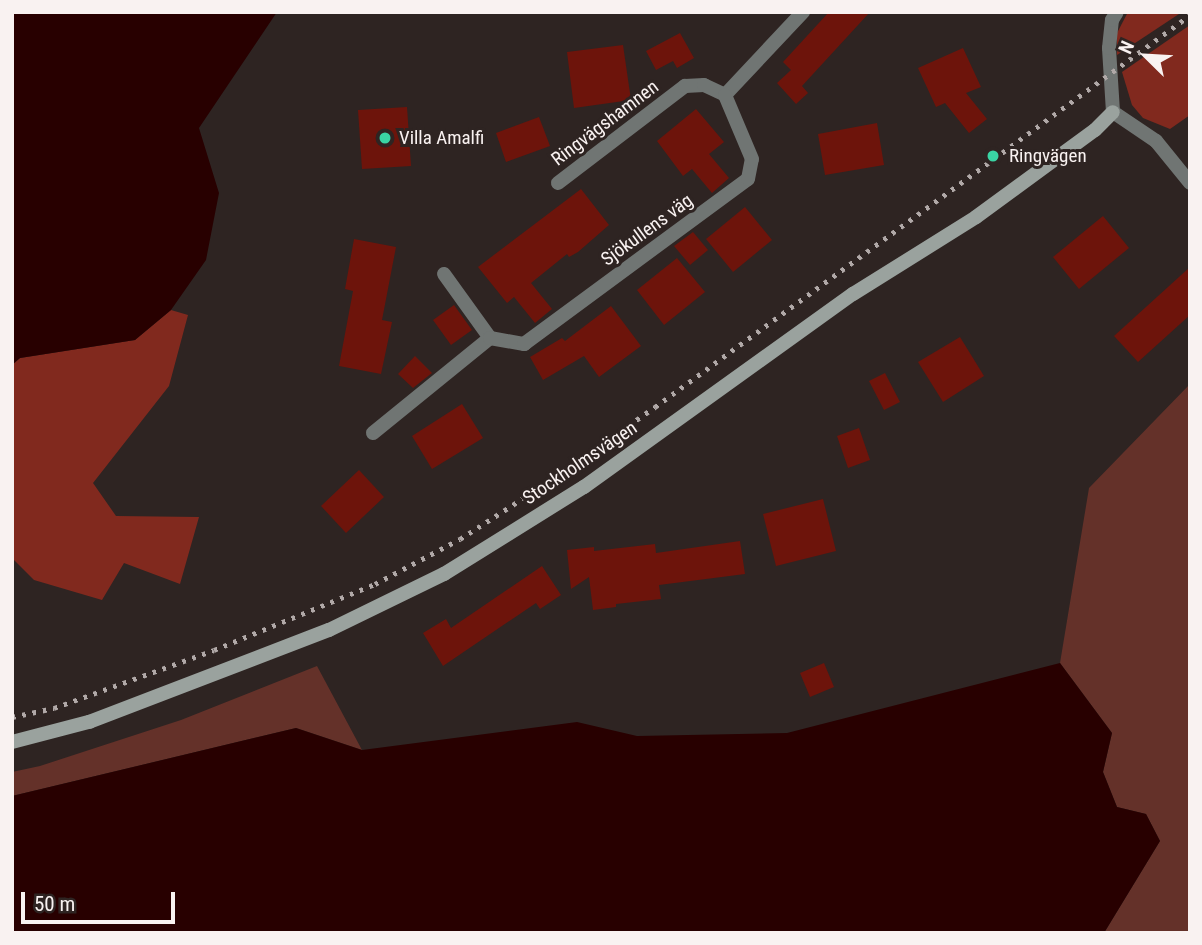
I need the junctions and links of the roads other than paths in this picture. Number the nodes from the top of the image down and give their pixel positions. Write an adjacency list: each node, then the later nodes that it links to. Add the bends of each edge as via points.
1 (803, 12): 3 (street)
2 (1117, 12): 4 (street, via 1109,48)
3 (725, 95): 5 (street, Ringvägshamnen, via 704,85 685,86); 8 (street, Sjökullens väg, via 752,159 748,179 524,344)
4 (1113, 112): 6 (street, via 1156,141); 10 (main road, Stockholmsvägen, via 976,218 853,294 584,487 444,574 329,630 89,722)
5 (558, 183)
6 (1190, 183)
7 (444, 274): 8 (street)
8 (490, 338): 9 (street)
9 (373, 433)
10 (12, 742)

